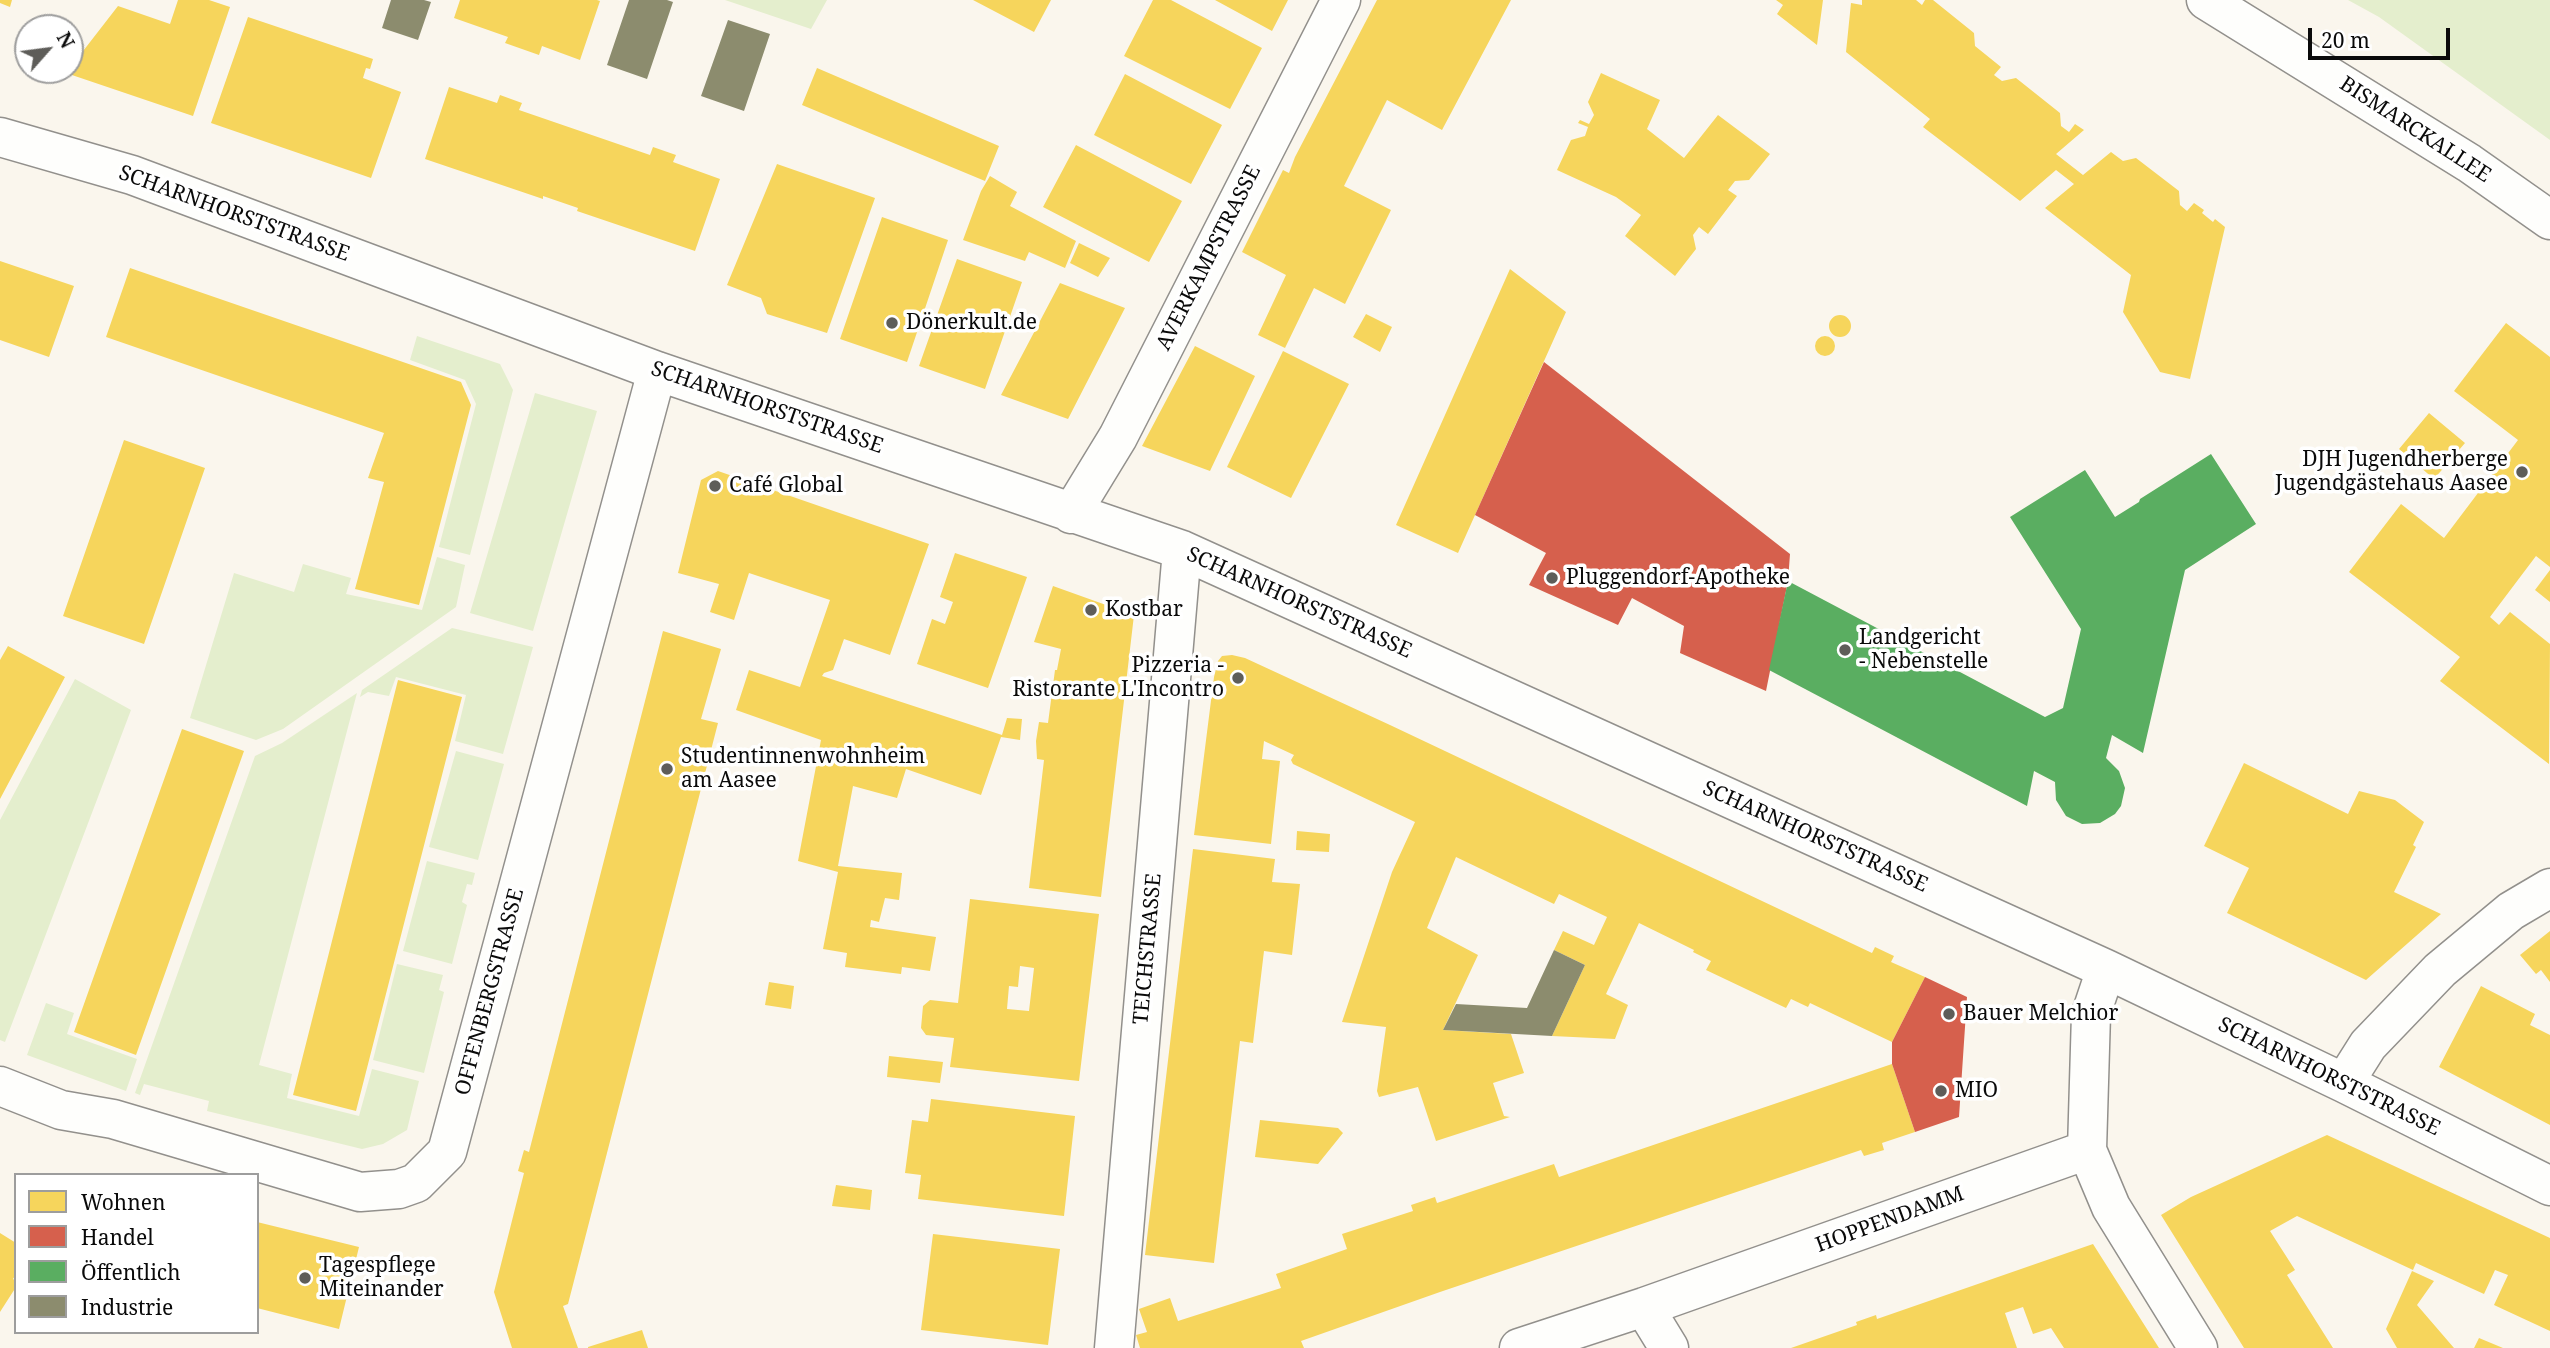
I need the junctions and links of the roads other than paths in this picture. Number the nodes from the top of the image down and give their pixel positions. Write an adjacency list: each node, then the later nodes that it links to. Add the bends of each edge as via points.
1 (1341, 0): 6 (street, AVERKAMPSTRASSE, via 1118,437)
2 (2206, 0): 4 (street, BISMARCKALLEE, via 2469,163)
3 (0, 136): 5 (street, SCHARNHORSTSTRASSE, via 132,175)
4 (2550, 220)
5 (657, 371): 6 (street, SCHARNHORSTSTRASSE); 11 (street, OFFENBERGSTRASSE, via 447,1152 416,1183 360,1192 113,1119 61,1110)
6 (1071, 514): 7 (street, SCHARNHORSTSTRASSE)
7 (1182, 551): 9 (street, SCHARNHORSTSTRASSE); 15 (street, TEICHSTRASSE)
8 (2550, 888): 10 (street, via 2511,911 2440,970 2368,1045)
9 (2106, 969): 10 (street, SCHARNHORSTSTRASSE); 12 (street, via 2091,1014)
10 (2344, 1083): 13 (street, SCHARNHORSTSTRASSE)
11 (0, 1086)
12 (2087, 1150): 14 (street, HOPPENDAMM); 18 (street, via 2111,1208)
13 (2550, 1186)
14 (1644, 1307): 16 (street, HOPPENDAMM); 17 (street)
15 (1114, 1348)
16 (1519, 1348)
17 (1669, 1348)
18 (2198, 1348)

